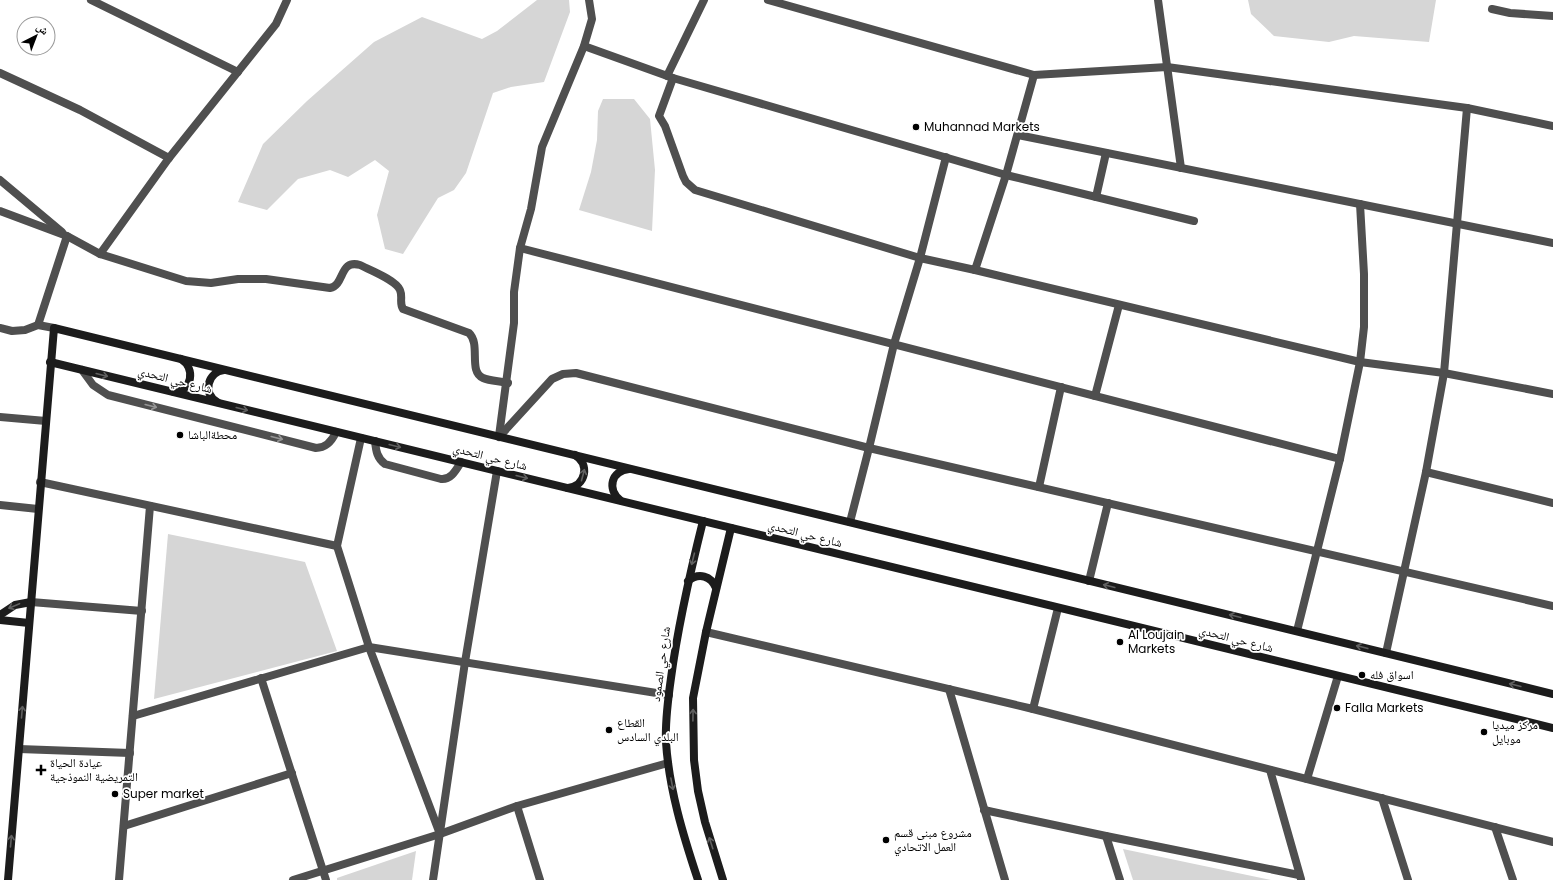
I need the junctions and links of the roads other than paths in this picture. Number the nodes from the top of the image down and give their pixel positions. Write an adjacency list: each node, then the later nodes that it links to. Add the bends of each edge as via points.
1 (91, 0): 11 (street)
2 (287, 0): 11 (street, via 276,24)
3 (589, 0): 9 (street, via 592,19)
4 (704, 0): 14 (street)
5 (768, 0): 13 (street)
6 (1158, 0): 10 (street)
7 (1492, 9): 8 (street)
8 (1553, 16)
9 (584, 46): 14 (street); 31 (street, via 542,147 531,209)
10 (1167, 67): 13 (street); 15 (street); 21 (street)
11 (238, 72): 20 (street)
12 (0, 73): 20 (street, via 80,110)
13 (1034, 75): 17 (street)
14 (670, 77): 19 (street); 33 (street, via 659,116 683,176 695,190)
15 (1467, 108): 16 (street); 28 (street)
16 (1553, 126)
17 (1018, 135): 18 (street); 22 (street)
18 (1106, 153): 21 (street); 24 (street)
19 (946, 157): 22 (street); 33 (street)
20 (169, 158): 32 (street)
21 (1181, 168): 25 (street)
22 (1006, 176): 24 (street); 34 (street)
23 (0, 180): 29 (street)
24 (1096, 197): 27 (street)
25 (1360, 204): 28 (street); 42 (street, via 1364,289 1364,327)
26 (0, 211): 29 (street)
27 (1194, 221)
28 (1457, 224): 30 (street); 45 (street)
29 (67, 236): 32 (street); 36 (street)
30 (1553, 243)
31 (520, 248): 39 (street); 46 (street, via 514,292)
32 (100, 254): 46 (street, via 170,277 199,283 266,279 330,288 338,284 346,267 360,265 397,286 401,292 403,309 469,333 474,339 477,374 483,378)
33 (920, 258): 34 (street); 39 (street)
34 (974, 270): 35 (street)
35 (1119, 305): 42 (street); 50 (street)
36 (38, 325): 37 (street, via 25,330 12,331); 38 (street)
37 (0, 328)
38 (54, 328): 40 (main road, شارع حي التحدي); 41 (main road)
39 (894, 344): 47 (street); 58 (street)
40 (178, 358): 44 (main road, شارع حي التحدي); 48 (main road, via 189,366 190,380 180,391)
41 (50, 362): 43 (main road, شارع حي التحدي); 53 (main road)
42 (1360, 362): 45 (street); 60 (street)
43 (82, 370): 48 (main road, شارع حي التحدي, one-way to 48); 54 (street, one-way to 54, via 98,390 108,395 316,448 324,447)
44 (227, 370): 51 (main road, via 217,371 208,382 211,396); 55 (main road, شارع حي التحدي)
45 (1444, 373): 49 (street); 64 (street)
46 (508, 383): 55 (street)
47 (1061, 387): 50 (street); 67 (street)
48 (171, 391): 51 (main road, شارع حي التحدي)
49 (1553, 394)
50 (1095, 396): 60 (street)
51 (223, 404): 54 (main road, شارع حي التحدي, one-way to 54)
52 (0, 417): 53 (street)
53 (46, 421): 65 (main road)
54 (336, 432): 56 (main road, شارع حي التحدي)
55 (499, 437): 58 (street, via 552,379 569,372); 59 (main road, شارع حي التحدي)
56 (361, 438): 57 (main road, شارع حي التحدي); 77 (street)
57 (375, 441): 61 (main road, شارع حي التحدي, one-way to 61); 61 (street, via 377,456 385,464 445,480)
58 (869, 448): 67 (street); 75 (street)
59 (572, 454): 62 (main road, شارع حي التحدي); 66 (main road, one-way to 59, via 573,487 581,482 585,473 583,463)
60 (1340, 459): 78 (street)
61 (461, 462): 63 (main road, شارع حي التحدي)
62 (634, 469): 68 (main road, via 624,469 613,479 612,488 616,497); 75 (main road, شارع حي التحدي)
63 (497, 471): 66 (main road, شارع حي التحدي, one-way to 66); 94 (street)
64 (1426, 472): 70 (street); 79 (street)
65 (40, 482): 72 (street); 73 (main road)
66 (563, 487): 68 (main road, شارع حي التحدي)
67 (1039, 487): 69 (street)
68 (625, 502): 74 (main road, شارع حي التحدي)
69 (1108, 503): 78 (street); 80 (street)
70 (1553, 503)
71 (0, 506): 73 (street)
72 (150, 506): 77 (street); 86 (street)
73 (38, 509): 83 (main road)
74 (702, 521): 76 (main road, شارع حي التحدي); 81 (main road, شارع حي الصمود, one-way to 81)
75 (850, 522): 80 (main road, شارع حي التحدي)
76 (731, 528): 82 (main road); 85 (main road, شارع حي التحدي)
77 (337, 546): 92 (street)
78 (1317, 551): 79 (street); 90 (street)
79 (1403, 572): 84 (street); 93 (street)
80 (1089, 581): 90 (main road, شارع حي التحدي, one-way to 80)
81 (688, 582): 82 (main road, via 692,578 702,576 711,579); 99 (main road, شارع حي الصمود, via 676,636)
82 (716, 588): 91 (main road)
83 (31, 602): 86 (street); 87 (main road, one-way to 87, via 15,605); 89 (main road)
84 (1553, 606)
85 (1058, 608): 95 (main road, شارع حي التحدي); 100 (street)
86 (142, 611): 101 (street)
87 (0, 615)
88 (0, 620): 89 (main road)
89 (29, 623): 103 (main road, one-way to 89)
90 (1297, 631): 93 (main road, شارع حي التحدي, one-way to 90)
91 (706, 632): 97 (street); 126 (main road, one-way to 91, via 705,822 694,760 693,698)
92 (368, 647): 94 (street); 96 (street); 114 (street)
93 (1386, 653): 98 (main road, شارع حي التحدي, one-way to 93)
94 (465, 662): 99 (street); 114 (street)
95 (1338, 676): 102 (main road, شارع حي التحدي); 108 (street)
96 (261, 678): 101 (street); 107 (street)
97 (949, 689): 100 (street); 111 (street)
98 (1553, 694)
99 (669, 695): 105 (main road, شارع حي الصمود, via 666,741)
100 (1033, 709): 106 (street)
101 (133, 716): 104 (street)
102 (1553, 728)
103 (19, 749): 104 (street); 119 (main road, one-way to 103)
104 (130, 754): 112 (street)
105 (668, 763): 110 (street); 125 (main road, شارع حي الصمود, one-way to 125, via 681,828)
106 (1270, 770): 108 (street); 118 (street)
107 (292, 774): 112 (street); 117 (street)
108 (1308, 779): 109 (street)
109 (1382, 798): 113 (street); 129 (street)
110 (517, 806): 114 (street); 124 (street)
111 (984, 810): 115 (street); 127 (street)
112 (124, 826): 120 (street)
113 (1495, 827): 116 (street); 130 (street)
114 (440, 834): 117 (street); 123 (street)
115 (1106, 836): 118 (street); 128 (street)
116 (1553, 842)
117 (322, 870): 121 (street); 122 (street)
118 (1300, 877)
119 (8, 880)
120 (119, 880)
121 (293, 880)
122 (326, 880)
123 (433, 880)
124 (540, 880)
125 (698, 880)
126 (723, 880)
127 (1005, 880)
128 (1120, 880)
129 (1408, 880)
130 (1513, 880)

